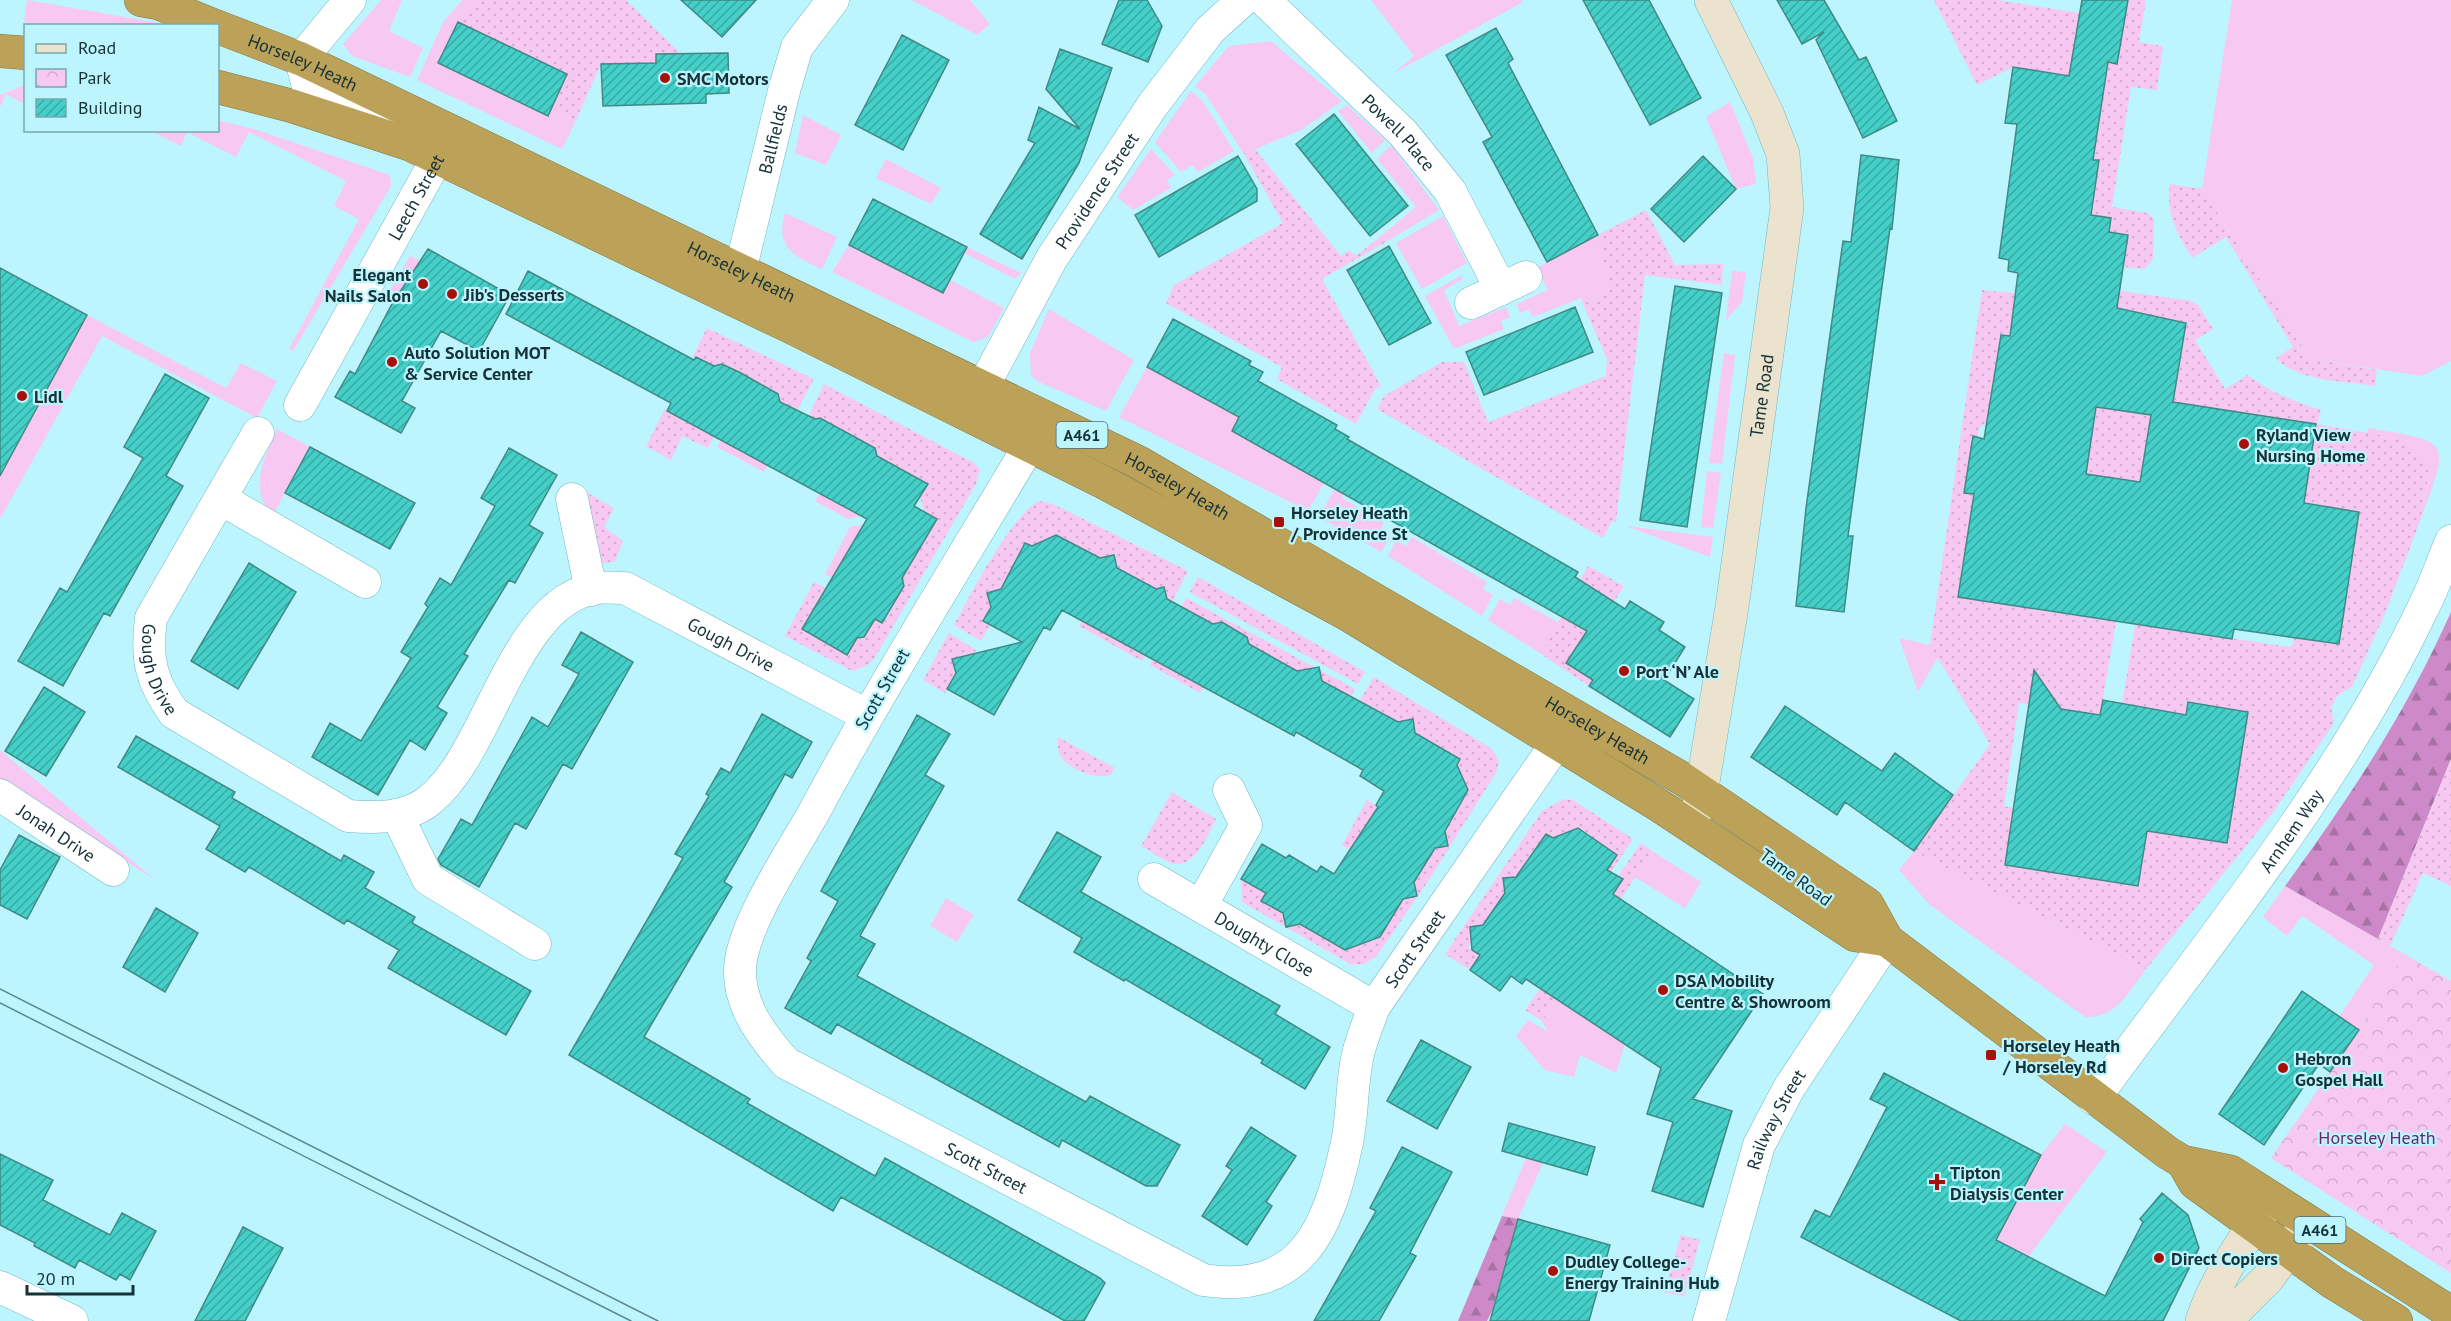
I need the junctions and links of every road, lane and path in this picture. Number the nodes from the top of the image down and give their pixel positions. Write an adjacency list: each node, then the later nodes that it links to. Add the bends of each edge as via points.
1 (141, 0): 7 (highway, Horseley Heath / A461)
2 (350, 0): 11 (street)
3 (833, 0): 15 (street, Ballfields, via 797,47)
4 (1243, 0): 17 (street, Providence Street, via 1210,30 1146,116 1052,258)
5 (1264, 0): 16 (street, Powell Place, via 1403,133 1450,191 1514,283)
6 (1711, 0): 30 (main road, Tame Road, via 1767,112 1783,154 1787,208 1732,607)
7 (211, 24)
8 (219, 27): 11 (highway, Horseley Heath / A461)
9 (0, 51): 10 (highway)
10 (24, 53)
11 (301, 59): 13 (highway, Horseley Heath / A461)
12 (219, 87): 13 (highway, Horseley Heath / A461, via 292,106)
13 (411, 128): 14 (highway, Horseley Heath / A461)
14 (445, 145): 15 (highway, Horseley Heath / A461); 18 (street, Leech Street)
15 (737, 286): 17 (highway, Horseley Heath / A461); 17 (highway, Horseley Heath / A461, via 793,328)
16 (1471, 303)
17 (983, 400): 19 (highway, Horseley Heath / A461); 19 (highway, Horseley Heath / A461, via 1000,431)
18 (300, 405)
19 (1038, 432): 26 (street, Scott Street); 27 (highway, Horseley Heath / A461, via 1105,483); 27 (highway, Horseley Heath / A461, via 1137,462 1532,691)
20 (258, 433): 21 (street, Gough Drive)
21 (221, 499): 24 (street); 31 (street, Gough Drive, via 152,618 147,647 160,694 174,713 348,816)
22 (572, 499): 25 (street)
23 (2451, 541): 38 (street, Arnhem Way, via 2424,608 2372,703 2310,802)
24 (365, 582)
25 (591, 590): 26 (street, Gough Drive, via 625,588); 31 (street, Gough Drive, via 554,610 535,627 454,774 431,799)
26 (866, 715): 37 (street, Scott Street, via 760,910 742,955 743,989 752,1019 786,1063 1203,1280 1232,1285 1261,1280 1287,1268 1310,1246 1328,1213 1347,1146 1357,1059)
27 (1567, 729): 30 (highway, Horseley Heath / A461); 37 (street, Scott Street)
28 (1229, 790): 34 (street, via 1246,825)
29 (0, 795): 32 (street, Jonah Drive)
30 (1696, 807): 35 (highway, Horseley Heath / A461, via 1867,904)
31 (397, 815): 36 (street, via 428,879)
32 (113, 870)
33 (1154, 879): 34 (street, Doughty Close)
34 (1201, 906): 37 (street, Doughty Close)
35 (1871, 938): 38 (highway, Horseley Heath / A461); 47 (street, Railway Street, via 1759,1145)
36 (535, 944)
37 (1374, 1007)
38 (2094, 1099): 39 (highway, Horseley Heath / A461)
39 (2183, 1162): 40 (highway, Horseley Heath / A461, via 2231,1172); 42 (highway, Horseley Heath / A461, via 2195,1183)
40 (2272, 1199): 41 (highway, Horseley Heath / A461); 42 (main road)
41 (2308, 1222): 43 (main road); 45 (highway, Horseley Heath / A461)
42 (2254, 1225): 43 (highway, Horseley Heath / A461); 48 (main road, via 2214,1290)
43 (2289, 1250): 49 (main road, via 2259,1289); 50 (highway, Horseley Heath / A461)
44 (0, 1287): 46 (street)
45 (2451, 1313)
46 (72, 1321)
47 (1709, 1321)
48 (2202, 1321)
49 (2225, 1321)
50 (2396, 1321)

